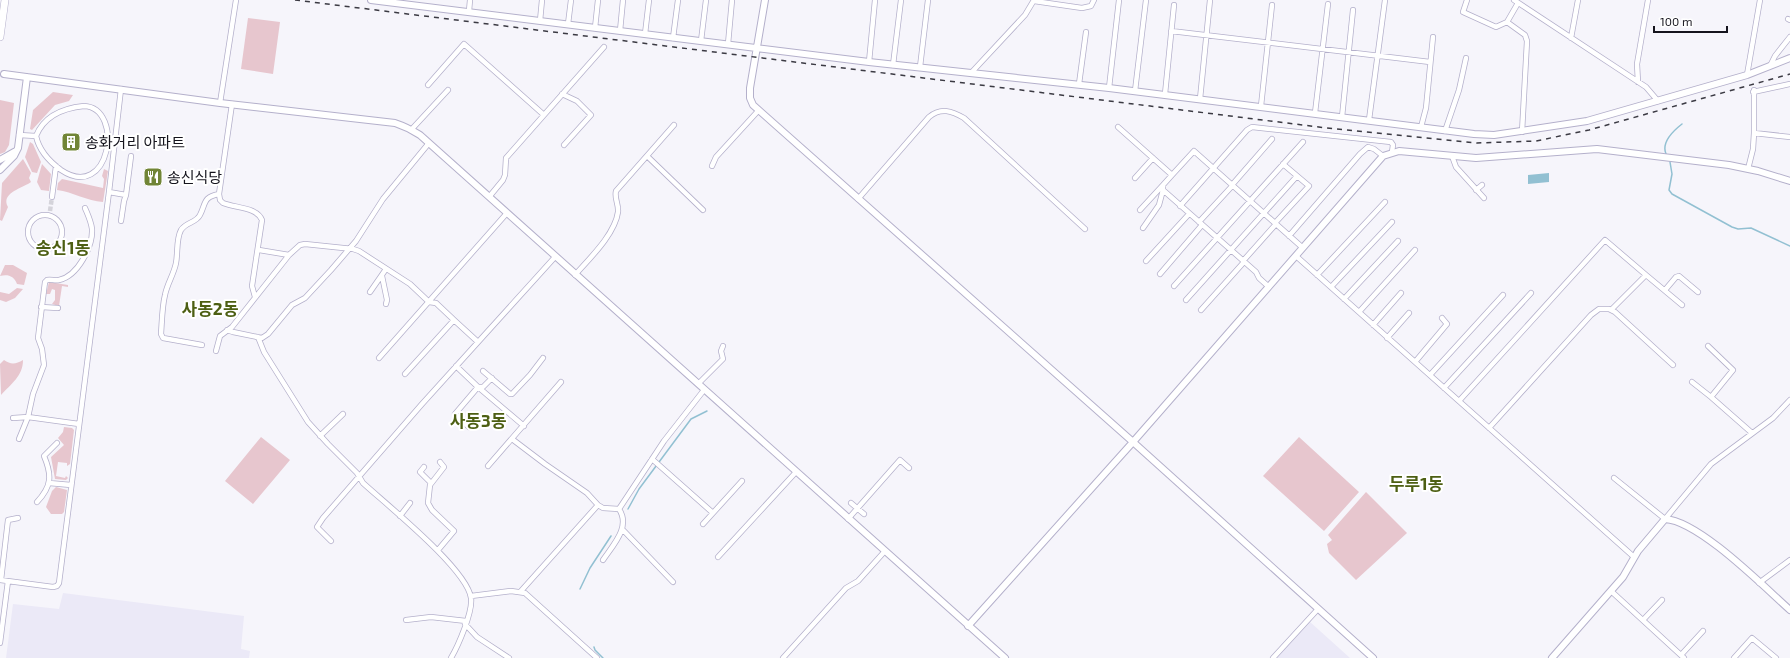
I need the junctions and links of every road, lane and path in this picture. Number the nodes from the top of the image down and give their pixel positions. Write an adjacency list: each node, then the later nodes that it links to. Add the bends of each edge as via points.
1 (4, 0): 44 (main road)
2 (236, 0): 78 (street)
3 (371, 0): 32 (street)
4 (470, 0): 32 (street)
5 (542, 0): 33 (street)
6 (571, 0): 35 (street)
7 (598, 0): 36 (street)
8 (623, 0): 38 (street)
9 (649, 0): 40 (street)
10 (678, 0): 45 (street)
11 (706, 0): 47 (street)
12 (732, 0): 49 (street)
13 (765, 0): 51 (street)
14 (875, 0): 57 (street)
15 (901, 0): 59 (street)
16 (928, 0): 61 (street)
17 (1094, 0): 26 (street, via 1091,6 1082,8)
18 (1119, 0): 70 (street)
19 (1146, 0): 73 (street)
20 (1210, 0): 41 (street)
21 (1385, 0): 54 (street)
22 (1467, 0): 34 (street, via 1463,12 1496,27)
23 (1578, 0): 46 (street)
24 (1648, 0): 66 (street, via 1638,64)
25 (1760, 0): 64 (street)
26 (1034, 1): 62 (street)
27 (1516, 2): 34 (street); 46 (street)
28 (1328, 4): 52 (street)
29 (1174, 5): 37 (street)
30 (1272, 5): 48 (street)
31 (1354, 10): 53 (street)
32 (469, 12): 33 (street)
33 (540, 21): 35 (street)
34 (1507, 22): 91 (street, via 1525,35 1527,41)
35 (568, 24): 36 (street)
36 (595, 28): 38 (street)
37 (1171, 30): 41 (street); 75 (street)
38 (620, 31): 40 (street)
39 (1086, 32): 67 (street)
40 (645, 34): 45 (street)
41 (1206, 35): 48 (street); 76 (street)
42 (1433, 37): 58 (street)
43 (1790, 37): 60 (street)
44 (0, 38)
45 (673, 38): 47 (street)
46 (1571, 38): 66 (street)
47 (701, 41): 49 (street)
48 (1268, 43): 52 (street); 80 (street)
49 (728, 44): 51 (street)
50 (604, 47): 74 (street)
51 (758, 48): 57 (street); 81 (street, via 750,94 751,102)
52 (1322, 49): 53 (street); 82 (street)
53 (1349, 52): 54 (street); 84 (street)
54 (1376, 56): 58 (street); 85 (street)
55 (1466, 58): 90 (street, via 1459,90)
56 (1790, 58): 60 (street)
57 (869, 62): 59 (street)
58 (1430, 62): 88 (street, via 1426,108)
59 (893, 65): 61 (street)
60 (1770, 66): 64 (street)
61 (920, 67): 62 (street)
62 (971, 73): 67 (street)
63 (4, 74): 65 (street)
64 (1747, 74): 77 (street)
65 (27, 77): 71 (street); 93 (street)
66 (1638, 82): 77 (street)
67 (1079, 84): 70 (street)
68 (1790, 84): 92 (street, via 1753,91)
69 (428, 85): 83 (street, via 464,44)
70 (1109, 88): 73 (street)
71 (121, 89): 78 (street); 101 (street)
72 (448, 90): 89 (street)
73 (1135, 91): 75 (street)
74 (562, 94): 83 (street); 100 (street, via 577,102 591,115)
75 (1165, 94): 76 (street)
76 (1200, 99): 80 (street)
77 (1658, 101): 91 (street, via 1587,121)
78 (220, 103): 79 (street)
79 (232, 104): 89 (street, via 403,125); 125 (street)
80 (1260, 106): 82 (street)
81 (758, 110): 112 (street, via 716,157); 130 (street)
82 (1315, 113): 84 (street)
83 (544, 115): 128 (street, via 506,158 503,180)
84 (1342, 116): 85 (street)
85 (1369, 120): 88 (street)
86 (674, 125): 105 (street)
87 (1118, 127): 108 (street)
88 (1421, 127): 90 (street)
89 (411, 130): 98 (street)
90 (1445, 131): 91 (street, via 1494,135)
91 (1522, 132)
92 (1754, 133): 95 (street); 114 (street)
93 (19, 135): 94 (street); 102 (street)
94 (36, 136): 99 (street, via 46,122 65,109 90,106 96,108 104,117 108,133); 111 (street, via 45,154)
95 (1790, 137)
96 (1272, 139): 120 (street)
97 (1303, 142): 110 (street)
98 (429, 143): 128 (street); 152 (street, via 383,200 366,228)
99 (107, 145): 101 (street); 111 (street, via 102,164 92,175 77,177)
100 (564, 145)
101 (115, 147): 124 (street)
102 (18, 148): 109 (street); 115 (street)
103 (1392, 152): 106 (street); 107 (street, via 1398,150); 113 (street, via 1391,142 1252,127)
104 (131, 156): 126 (street)
105 (647, 156): 135 (street); 164 (street, via 616,191 619,204 616,221 596,252)
106 (1383, 156): 147 (street, via 1368,147); 153 (street)
107 (1452, 156): 114 (street, via 1476,158 1597,149); 123 (street, via 1456,166)
108 (1153, 158): 116 (street); 118 (street)
109 (0, 160)
110 (1283, 164): 117 (street); 131 (street)
111 (56, 166): 127 (street)
112 (712, 166)
113 (1213, 168): 116 (street, via 1194,151); 120 (street); 133 (street)
114 (1748, 168): 119 (street)
115 (0, 170)
116 (1172, 175): 122 (street)
117 (1297, 176): 138 (street); 144 (street, via 1309,186)
118 (1135, 178)
119 (1790, 181)
120 (1232, 185): 131 (street); 143 (street)
121 (1482, 185): 123 (street)
122 (1163, 188): 133 (street); 136 (street); 145 (street, via 1159,205)
123 (1476, 190): 129 (street)
124 (109, 192): 126 (street); 150 (street)
125 (219, 194): 154 (street, via 223,203 255,212 260,216 262,220); 196 (street, via 206,199 200,215 186,225 179,236 176,264 165,295 161,334 164,339)
126 (126, 195): 141 (street)
127 (52, 197)
128 (489, 197): 137 (street)
129 (1484, 198)
130 (858, 199): 146 (street, via 930,117 944,110 964,118); 229 (street)
131 (1250, 201): 138 (street); 148 (street)
132 (1385, 202): 167 (street)
133 (1180, 206): 140 (street)
134 (85, 208): 149 (street, via 91,224)
135 (703, 210)
136 (1140, 210)
137 (507, 213): 159 (street); 180 (street)
138 (1264, 213): 144 (street); 155 (street)
139 (50, 214): 139 (street, via 36,218 29,230 32,243 41,248 54,246 61,238 60,224)
140 (1189, 214): 143 (street); 160 (street)
141 (121, 220)
142 (1392, 222): 170 (street)
143 (1201, 224): 148 (street); 163 (street)
144 (1276, 224): 147 (street); 161 (street)
145 (1143, 228)
146 (1085, 229)
147 (1289, 236): 153 (street)
148 (1217, 238): 155 (street); 168 (street)
149 (92, 239): 150 (street); 183 (street, via 85,257 71,274 59,280 47,280)
150 (102, 241): 221 (street)
151 (1398, 241): 178 (street)
152 (348, 248): 157 (street, via 305,244 300,245); 162 (street, via 359,251); 193 (street, via 314,290 292,305 268,334 262,338)
153 (1303, 248): 158 (street)
154 (259, 250): 157 (street); 177 (street, via 252,286)
155 (1231, 250): 161 (street); 179 (street)
156 (1416, 250): 187 (street)
157 (289, 255): 177 (street)
158 (1296, 256): 167 (street); 169 (street)
159 (555, 257): 164 (street); 195 (street)
160 (1146, 261)
161 (1244, 261): 169 (street); 185 (street)
162 (386, 269): 166 (street); 180 (street, via 410,284)
163 (1160, 274)
164 (576, 275): 211 (street)
165 (1646, 275): 171 (street); 186 (street); 217 (street, via 1605,240)
166 (382, 276): 172 (street); 181 (street)
167 (1318, 276): 170 (street)
168 (1174, 286)
169 (1269, 287): 229 (street)
170 (1331, 287): 178 (street)
171 (1665, 290): 173 (street, via 1679,276); 182 (street)
172 (370, 292)
173 (1698, 292)
174 (1401, 293): 191 (street)
175 (1531, 293): 213 (street)
176 (1502, 295): 207 (street)
177 (255, 297): 192 (street)
178 (1344, 299): 187 (street)
179 (1186, 300)
180 (429, 302): 190 (street, via 436,303); 200 (street)
181 (386, 304)
182 (1682, 305)
183 (41, 307): 184 (street); 219 (street, via 38,338 44,365)
184 (58, 308)
185 (1201, 310)
186 (1611, 310): 203 (street); 224 (street, via 1602,308 1595,311)
187 (1359, 312): 191 (street)
188 (1410, 313): 194 (street)
189 (1442, 318): 202 (street, via 1447,324)
190 (454, 320): 195 (street); 206 (street)
191 (1373, 325): 194 (street)
192 (227, 330): 193 (street); 199 (street, via 220,336)
193 (258, 337): 226 (street, via 264,352 308,422)
194 (1387, 338): 202 (street)
195 (478, 342): 204 (street)
196 (202, 345)
197 (723, 346): 211 (street, via 723,359)
198 (1708, 346): 215 (street, via 1733,370)
199 (216, 351)
200 (379, 358)
201 (543, 358): 208 (street, via 514,394 510,394)
202 (1415, 362): 207 (street)
203 (1673, 365)
204 (456, 366): 212 (street); 237 (street)
205 (484, 371): 208 (street)
206 (405, 374)
207 (1430, 375): 213 (street)
208 (492, 378): 212 (street, via 483,387)
209 (562, 382): 222 (street)
210 (1692, 382): 215 (street)
211 (698, 384): 214 (street)
212 (478, 387): 222 (street); 223 (street, via 455,414)
213 (1444, 388): 217 (street)
214 (704, 390): 231 (street); 236 (street)
215 (1711, 397): 225 (street)
216 (1790, 400): 225 (street)
217 (1459, 401): 224 (street)
218 (343, 414): 226 (street)
219 (28, 417): 220 (street); 221 (street); 227 (street)
220 (14, 418)
221 (79, 424): 242 (street)
222 (524, 426): 228 (street)
223 (469, 427)
224 (1489, 428): 261 (street)
225 (1752, 433): 254 (street, via 1711,464)
226 (320, 436): 237 (street)
227 (19, 439)
228 (512, 439): 233 (street); 246 (street, via 587,493)
229 (1133, 442): 272 (street); 277 (street)
230 (57, 443): 240 (street, via 44,456 50,475)
231 (655, 461): 247 (street); 249 (street)
232 (440, 462): 241 (street, via 444,467)
233 (488, 466)
234 (424, 467): 241 (street, via 420,472)
235 (909, 468): 248 (street, via 901,459)
236 (796, 472): 253 (street); 260 (street)
237 (359, 478): 251 (street); 257 (street, via 318,523 319,530)
238 (1614, 478): 254 (street)
239 (742, 481): 249 (street)
240 (49, 482): 242 (street); 243 (street)
241 (432, 482): 258 (street, via 428,502 432,510 454,531)
242 (71, 485): 265 (street, via 57,586)
243 (37, 502)
244 (410, 503): 251 (street)
245 (851, 503): 248 (street)
246 (598, 505): 247 (street, via 603,508); 268 (street)
247 (619, 509): 256 (street, via 623,514)
248 (857, 509): 250 (street); 253 (street)
249 (713, 513): 255 (street)
250 (864, 514)
251 (400, 516): 258 (street)
252 (18, 518): 264 (street, via 8,520)
253 (848, 519): 259 (street)
254 (1665, 519): 261 (street); 267 (street, via 1683,523 1714,543)
255 (703, 524)
256 (622, 530): 262 (street); 266 (street)
257 (331, 541)
258 (438, 550): 270 (street, via 455,569)
259 (885, 551): 277 (street); 285 (street, via 858,580 846,588)
260 (718, 557)
261 (1634, 557): 269 (street, via 1624,577)
262 (603, 560)
263 (1790, 560): 267 (street)
264 (0, 580): 265 (street)
265 (8, 581): 279 (street)
266 (673, 582)
267 (1759, 583): 273 (street)
268 (521, 591): 270 (street); 280 (street)
269 (1611, 591): 275 (street); 289 (street)
270 (471, 596): 276 (street)
271 (1662, 600): 275 (street)
272 (1318, 609): 287 (street); 288 (street)
273 (1790, 610)
274 (406, 620): 276 (street, via 431,617)
275 (1643, 620): 281 (street)
276 (465, 623): 282 (street); 283 (street, via 478,637)
277 (968, 626): 286 (street)
278 (1703, 631): 281 (street)
279 (0, 641)
280 (591, 656): 284 (street)
281 (1683, 656)
282 (451, 658)
283 (508, 658)
284 (597, 658)
285 (783, 658)
286 (1005, 658)
287 (1273, 658)
288 (1373, 658)
289 (1552, 658)
290 (1734, 658): 291 (street, via 1752,638)
291 (1776, 658)

